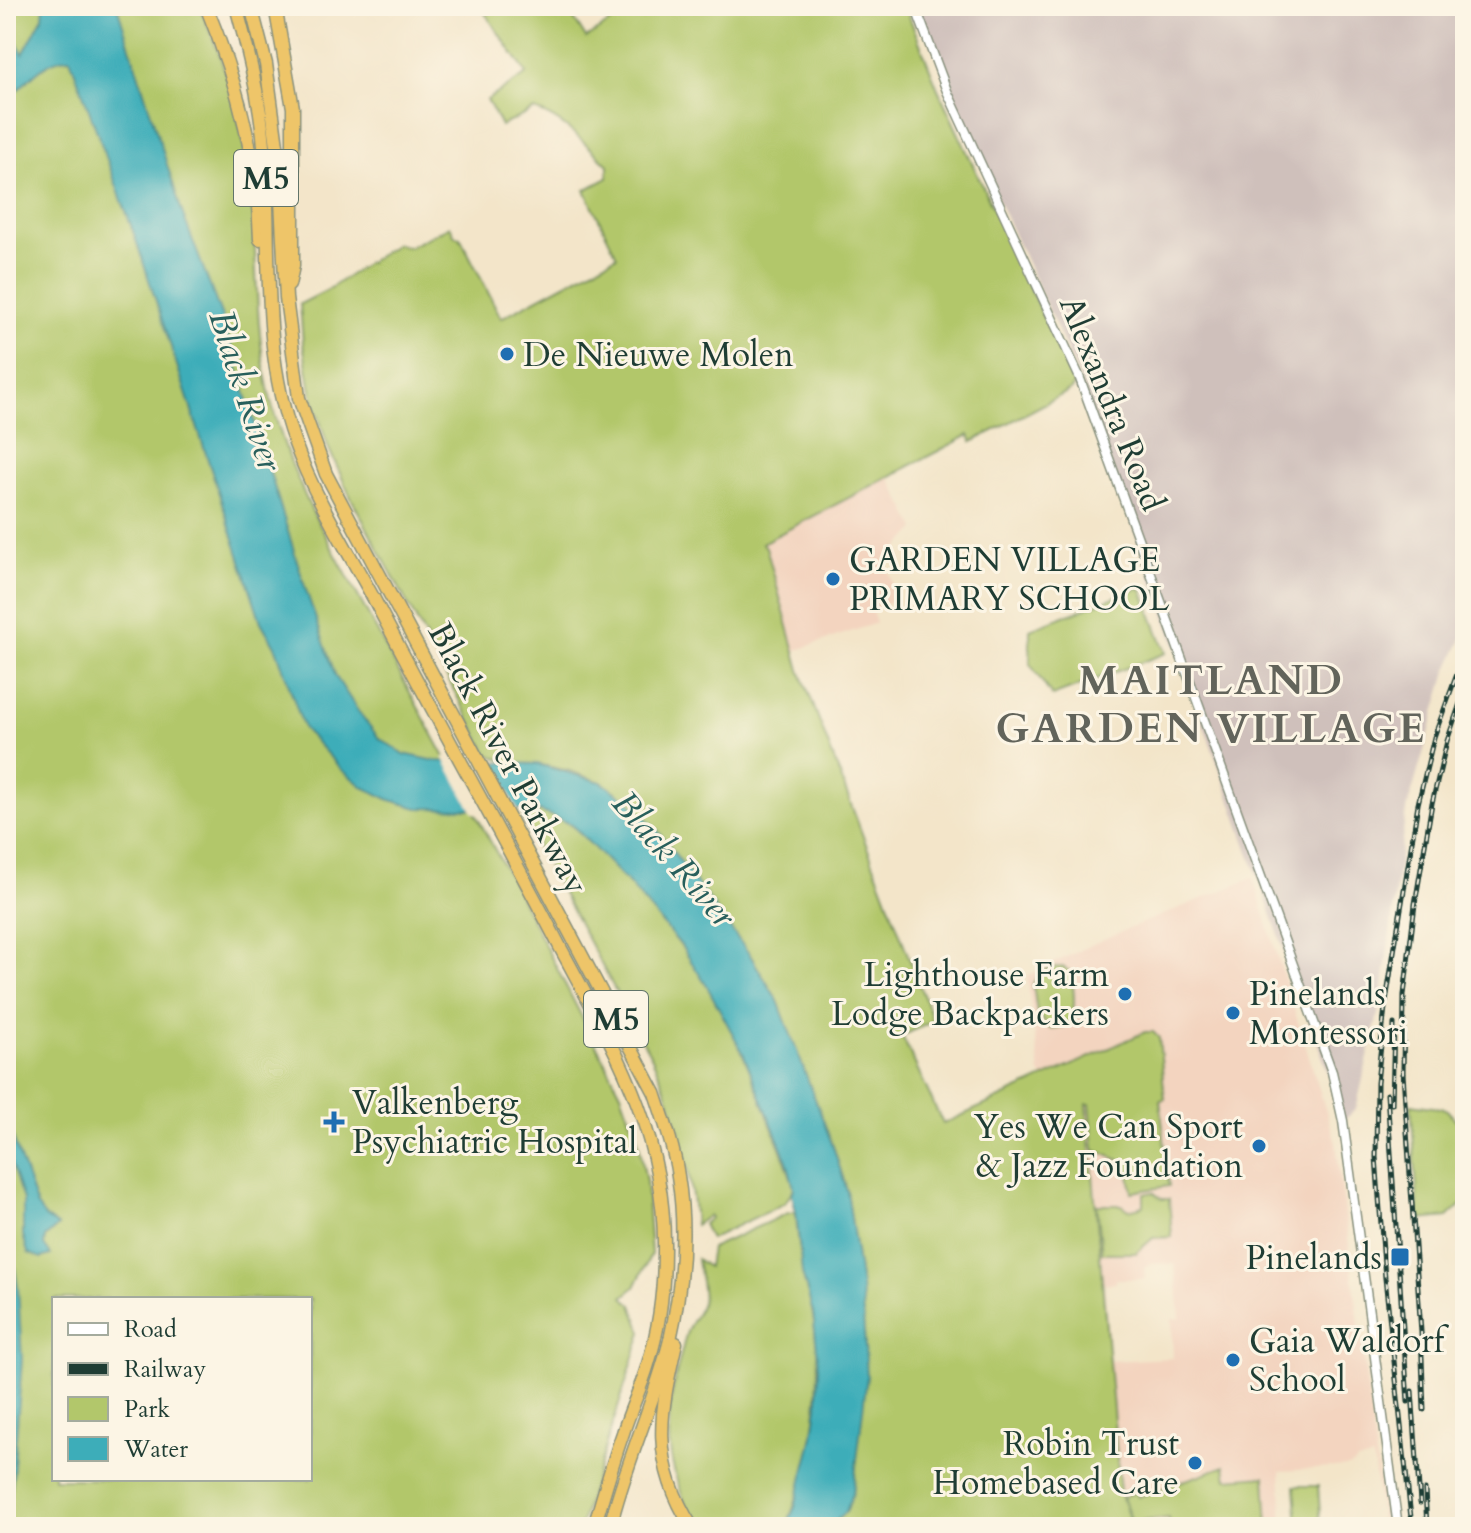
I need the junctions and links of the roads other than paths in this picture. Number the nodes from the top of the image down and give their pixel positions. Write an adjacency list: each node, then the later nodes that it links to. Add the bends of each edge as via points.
1 (206, 6): 7 (highway, via 229,65 248,143 260,228 264,332)
2 (236, 6): 7 (highway, Black River Parkway / M5, via 256,87 266,169)
3 (251, 6): 6 (highway, Black River Parkway / M5, via 266,64 279,160)
4 (275, 6): 6 (highway, via 293,122 293,266)
5 (915, 6): 14 (street, Alexandra Road, via 947,91 1079,376 1332,1072)
6 (286, 298): 8 (highway, Black River Parkway / M5, via 299,398 326,474 655,1093 678,1176)
7 (272, 352): 9 (highway, Black River Parkway / M5, via 295,443 324,506 624,1068 652,1144 663,1198 659,1309 649,1362)
8 (684, 1233): 12 (highway, Black River Parkway / M5, via 669,1343); 13 (highway, via 685,1295 661,1430 671,1486)
9 (623, 1432): 10 (highway, via 610,1454); 11 (highway, Black River Parkway / M5)
10 (587, 1527)
11 (594, 1527)
12 (610, 1527)
13 (692, 1527)
14 (1398, 1527)

